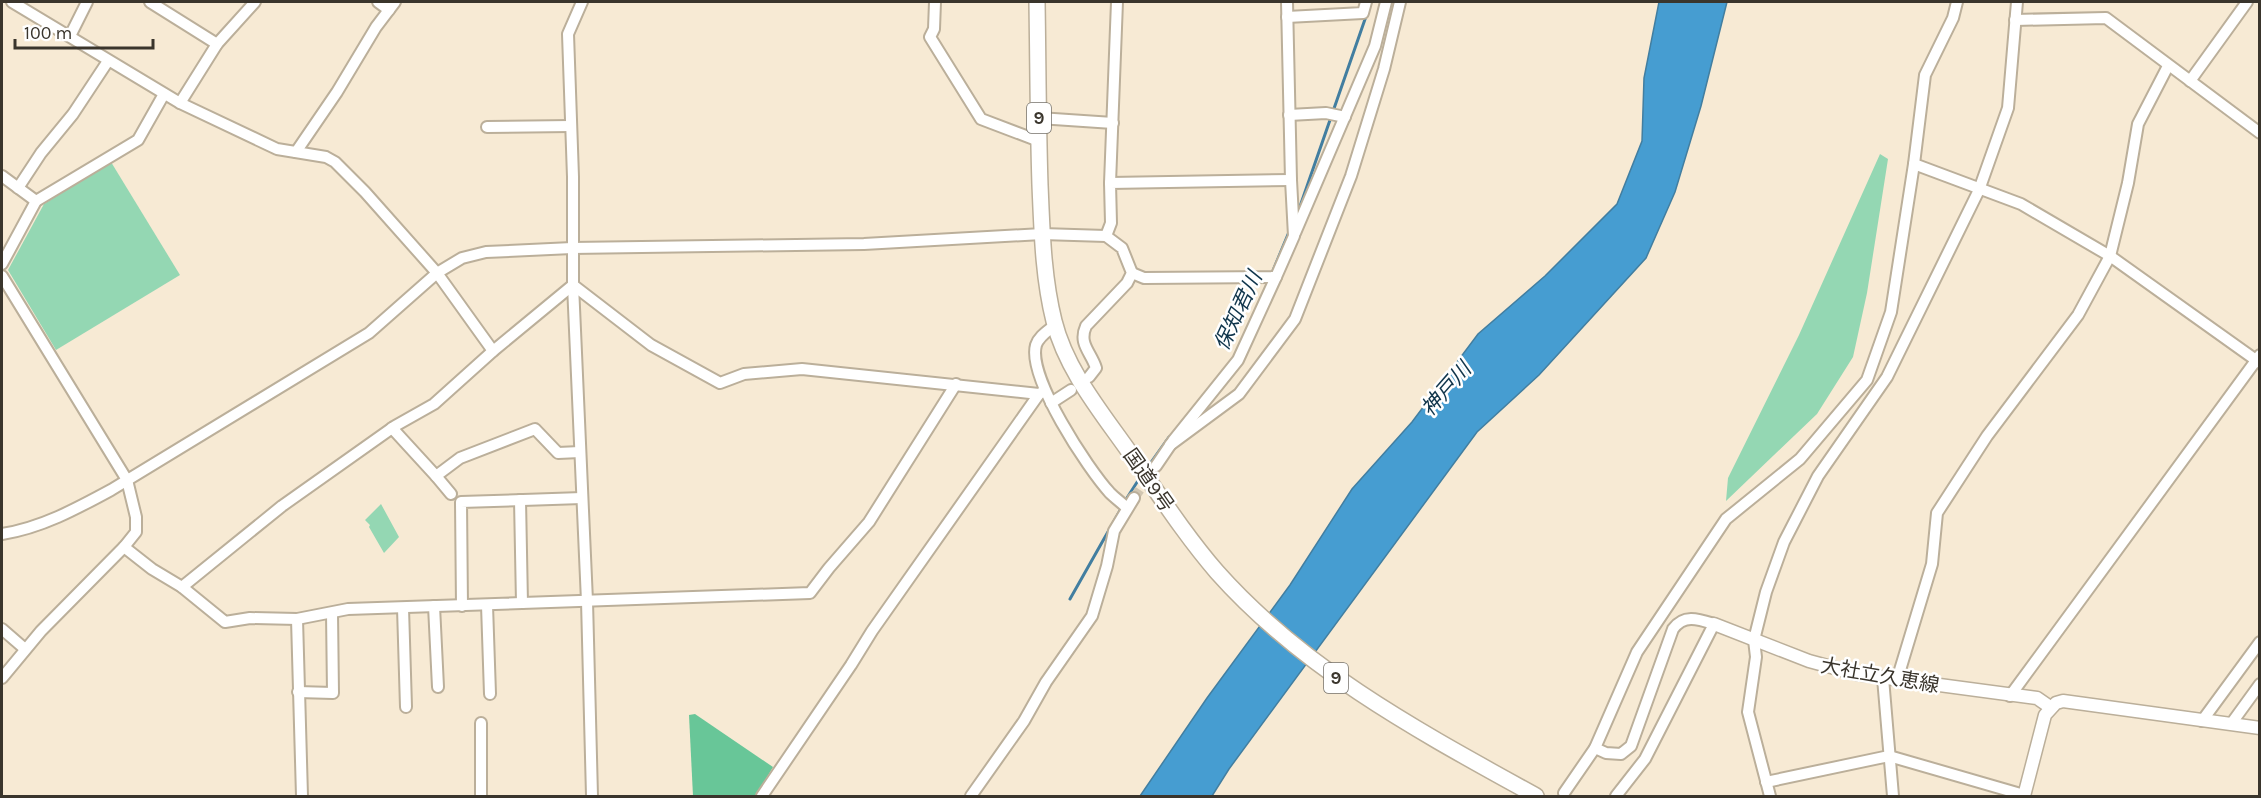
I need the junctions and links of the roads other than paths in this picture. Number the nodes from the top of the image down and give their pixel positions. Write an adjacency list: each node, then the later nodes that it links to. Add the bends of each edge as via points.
1 (12, 2): 20 (street)
2 (87, 2): 20 (street)
3 (150, 2): 21 (street)
4 (255, 2): 21 (street)
5 (378, 2): 17 (street)
6 (582, 2): 31 (street, via 568,34)
7 (935, 2): 34 (street, via 930,37 981,119)
8 (1037, 2): 29 (highway, 国道9号 / 9)
9 (1117, 2): 30 (street)
10 (1287, 2): 18 (street)
11 (1366, 2): 18 (street, via 1364,13)
12 (1386, 2): 28 (street, via 1375,46)
13 (1400, 2): 64 (street, via 1351,176 1294,319 1239,394)
14 (1957, 2): 36 (street, via 1925,75)
15 (2017, 2): 19 (street)
16 (2247, 2): 24 (street)
17 (392, 6): 35 (street)
18 (1287, 17): 27 (street)
19 (2015, 20): 23 (street, via 2106,18); 41 (street, via 2008,108)
20 (70, 36): 22 (street)
21 (217, 44): 26 (street)
22 (108, 61): 25 (street); 40 (street)
23 (2168, 66): 24 (street); 48 (street, via 2138,124)
24 (2190, 81): 33 (street)
25 (164, 94): 26 (street); 42 (street, via 138,140)
26 (180, 103): 35 (street, via 277,149)
27 (1289, 115): 28 (street, via 1326,113); 38 (street)
28 (1345, 117): 45 (street)
29 (1039, 118): 30 (street); 34 (highway, 国道9号 / 9)
30 (1113, 123): 39 (street)
31 (571, 126): 32 (street); 47 (street)
32 (487, 127)
33 (2259, 133)
34 (1039, 141): 43 (highway, 国道9号 / 9)
35 (296, 152): 50 (street, via 326,156 335,162)
36 (1914, 164): 41 (street); 104 (street, via 1891,312 1867,380 1800,459 1726,519 1637,652)
37 (2, 176): 40 (street)
38 (1291, 180): 39 (street); 45 (street)
39 (1110, 183): 44 (street, via 1111,223)
40 (18, 188): 42 (street)
41 (1979, 189): 48 (street, via 2021,204); 87 (street, via 1887,377 1818,476 1784,542)
42 (36, 201): 46 (street)
43 (1042, 234): 44 (street); 47 (street, via 864,244); 55 (highway, 国道9号 / 9, via 1048,298)
44 (1106, 236): 51 (street, via 1122,248)
45 (1294, 236): 53 (street)
46 (6, 245): 49 (street)
47 (572, 248): 50 (street, via 486,252 462,258); 54 (street)
48 (2110, 256): 57 (street); 92 (street, via 2078,315 1987,436 1937,513 1932,564)
49 (2, 264)
50 (437, 273): 56 (street); 68 (street, via 369,333)
51 (1131, 273): 53 (street, via 1144,278); 58 (street, via 1127,283 1083,333 1083,343 1096,368)
52 (2, 276): 68 (street)
53 (1276, 277): 64 (street, via 1238,360)
54 (573, 285): 56 (street); 59 (street, via 651,345 720,383 744,375 802,369); 65 (street)
55 (1055, 326): 61 (street, via 1040,337 1036,346); 113 (highway, 国道9号 / 9, via 1072,365 1098,407 1187,535 1254,610 1325,670 1382,708)
56 (493, 351): 63 (street, via 434,404)
57 (2258, 360): 97 (street)
58 (1089, 377)
59 (956, 384): 61 (street); 77 (street, via 876,513 810,593)
60 (1071, 390): 62 (street)
61 (1042, 393): 62 (street); 111 (street, via 872,632)
62 (1051, 403): 73 (street, via 1084,458 1110,493)
63 (392, 428): 67 (street); 76 (street, via 282,506)
64 (1170, 445): 66 (street)
65 (580, 452): 67 (street, via 558,453 535,429 460,458); 70 (street)
66 (1156, 466)
67 (436, 476): 69 (street)
68 (127, 480): 74 (street, via 68,513); 75 (street, via 136,532)
69 (451, 494)
70 (582, 498): 72 (street); 77 (street)
71 (1134, 498): 73 (street)
72 (520, 500): 78 (street); 81 (street, via 460,501)
73 (1127, 508): 112 (street, via 1114,531 1092,616)
74 (2, 534)
75 (124, 547): 76 (street); 89 (street)
76 (182, 587): 84 (street, via 225,622)
77 (587, 601): 78 (street); 110 (street)
78 (522, 603): 79 (street)
79 (487, 605): 81 (street); 96 (street)
80 (434, 606): 81 (street); 82 (street); 94 (street)
81 (462, 606)
82 (403, 608): 83 (street); 98 (street)
83 (332, 613): 84 (street); 95 (street, via 333,693)
84 (297, 619): 95 (street)
85 (1714, 624): 87 (main road, 大社立久恵線); 104 (street, via 1694,618 1678,623 1631,746 1621,754); 114 (street, via 1645,759)
86 (2, 629): 89 (street)
87 (1754, 640): 91 (main road, 大社立久恵線, via 1809,661); 106 (street, via 1756,657 1748,712)
88 (2259, 642): 100 (street)
89 (25, 649): 90 (street)
90 (2, 678)
91 (1884, 678): 92 (main road, 大社立久恵線); 105 (street)
92 (1897, 680): 97 (main road, 大社立久恵線)
93 (2259, 684): 102 (street)
94 (438, 687)
95 (298, 692): 108 (street)
96 (490, 694)
97 (2010, 696): 99 (main road, 大社立久恵線, via 2037,698)
98 (406, 707)
99 (2050, 707): 100 (main road, 大社立久恵線, via 2063,701); 117 (main road, via 2044,714)
100 (2202, 721): 102 (main road, 大社立久恵線)
101 (481, 723): 109 (street)
102 (2230, 724): 103 (main road, 大社立久恵線)
103 (2259, 728)
104 (1595, 748): 107 (street)
105 (1889, 756): 106 (street); 116 (street); 117 (street)
106 (1766, 782): 115 (street)
107 (1564, 793)
108 (302, 796)
109 (481, 796)
110 (592, 796)
111 (762, 796)
112 (971, 796)
113 (1536, 796)
114 (1616, 796)
115 (1770, 796)
116 (1893, 796)
117 (2024, 796)

